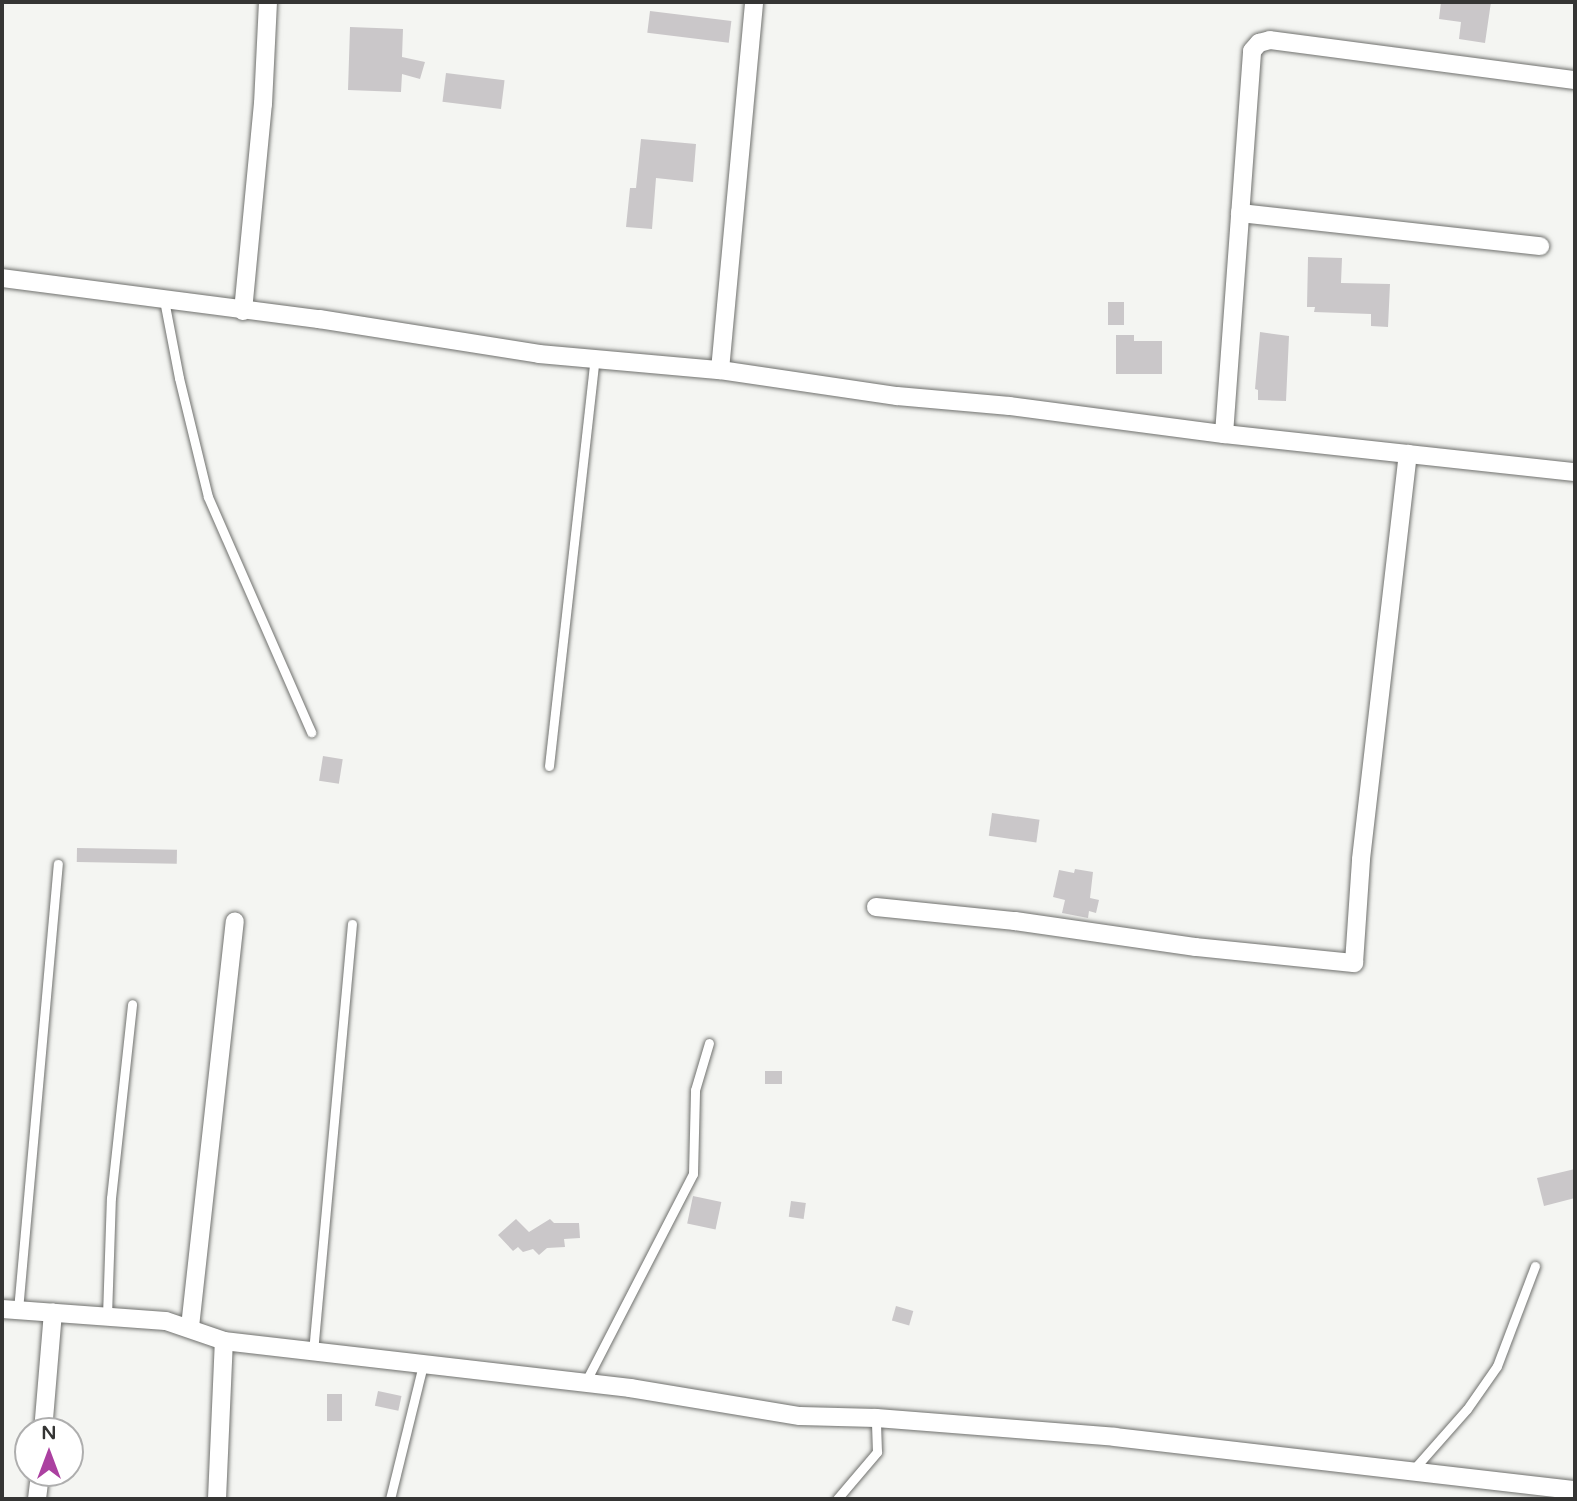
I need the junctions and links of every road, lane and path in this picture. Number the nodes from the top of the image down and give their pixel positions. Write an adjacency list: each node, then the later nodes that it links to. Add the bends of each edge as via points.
1 (268, 2): 8 (street)
2 (754, 2): 10 (street)
3 (1575, 80): 4 (street, via 1270,40 1258,43 1252,51)
4 (1240, 213): 5 (street); 11 (street)
5 (1540, 246)
6 (2, 278): 7 (street)
7 (164, 300): 8 (street); 14 (lane, via 208,497)
8 (243, 311): 9 (street)
9 (596, 358): 10 (street); 15 (lane)
10 (720, 370): 11 (street)
11 (1224, 434): 12 (street)
12 (1408, 454): 13 (street); 17 (street, via 1361,859 1354,963)
13 (1575, 472)
14 (311, 732)
15 (549, 766)
16 (58, 864): 23 (lane)
17 (876, 907)
18 (235, 921): 26 (street)
19 (352, 924): 28 (lane)
20 (132, 1004): 25 (lane, via 111,1198)
21 (709, 1043): 30 (lane, via 695,1090 693,1174)
22 (1535, 1266): 33 (lane, via 1497,1366 1467,1409)
23 (10, 1309): 24 (street)
24 (53, 1312): 25 (street); 31 (street)
25 (107, 1316): 26 (street)
26 (190, 1326): 27 (street)
27 (224, 1341): 28 (street); 35 (street)
28 (313, 1354): 29 (street)
29 (423, 1365): 30 (street); 36 (lane)
30 (585, 1385): 32 (street, via 800,1416)
31 (44, 1417)
32 (876, 1418): 33 (street, via 1115,1437); 37 (lane, via 877,1452)
33 (1413, 1470): 34 (street)
34 (1575, 1490)
35 (216, 1499)
36 (390, 1499)
37 (836, 1499)

